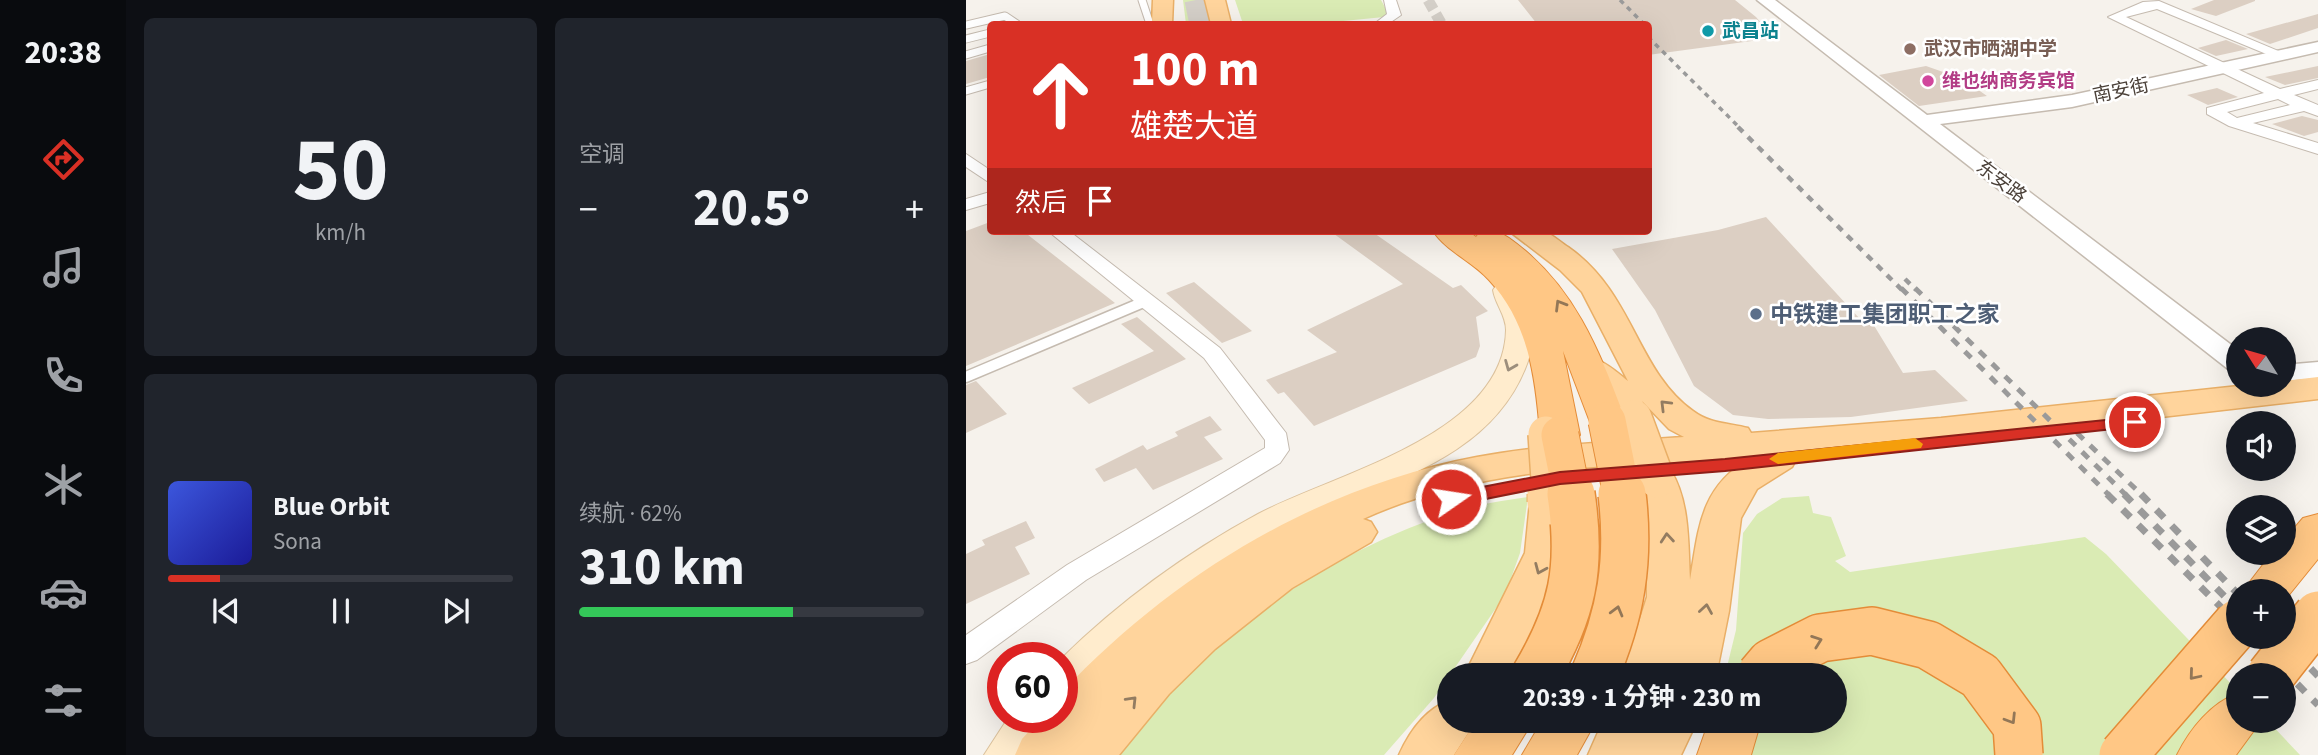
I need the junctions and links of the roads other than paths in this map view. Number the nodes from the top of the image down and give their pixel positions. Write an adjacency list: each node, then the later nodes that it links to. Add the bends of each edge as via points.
1 (1142, 0): 8 (lane)
2 (1215, 0): 10 (main road)
3 (1390, 0): 11 (street, via 1394,15)
4 (1765, 0): 27 (street, 东安路)
5 (2161, 0): 19 (street)
6 (1163, 11): 9 (main road, via 1176,16)
7 (1012, 21): 12 (lane, via 1005,16)
8 (1149, 21)
9 (1177, 21)
10 (1220, 21)
11 (1385, 21)
12 (966, 25)
13 (2222, 30): 16 (street); 16 (street, via 2153,4 2115,17); 19 (street)
14 (987, 34): 15 (lane)
15 (966, 39)
16 (2164, 40): 21 (street)
17 (2318, 47): 19 (street, 南安街)
18 (987, 49): 20 (lane)
19 (2285, 54): 21 (street, 南安街)
20 (966, 55)
21 (2221, 69): 25 (street); 27 (street, 南安街, via 2072,101)
22 (2318, 84): 25 (street)
23 (987, 85): 24 (lane)
24 (966, 91)
25 (2278, 94): 26 (street); 28 (street, via 2213,111)
26 (2314, 107): 28 (street)
27 (1922, 121): 40 (street, 东安路)
28 (2235, 123): 29 (street)
29 (2318, 149)
30 (966, 159): 31 (street)
31 (987, 176)
32 (987, 198): 33 (street)
33 (966, 205)
34 (1062, 235): 39 (street)
35 (1458, 235): 38 (highway)
36 (1460, 235): 48 (highway, one-way to 36, bridge, via 1620,419 1588,368 1552,292 1533,270)
37 (1529, 235): 47 (main road, one-way to 37, via 1703,432 1667,408 1633,363 1609,308 1593,285)
38 (1505, 278): 46 (highway, via 1545,341); 61 (main road, one-way to 61, via 1508,302 1521,325 1516,352 1492,398 1447,442 1416,460 1300,509 1232,547 1153,604)
39 (1146, 301): 43 (lane); 53 (street, via 1212,354 1277,439 1277,450 1113,548)
40 (2226, 354)
41 (2318, 370): 42 (street)
42 (2296, 372)
43 (966, 377)
44 (2318, 388): 47 (main road)
45 (2318, 405): 47 (main road)
46 (1555, 423): 54 (main road, one-way to 54, bridge, via 1546,553); 55 (highway, bridge, via 1575,503 1577,561 1572,596)
47 (1774, 454): 58 (main road, one-way to 47, via 1721,518 1743,480); 72 (main road, via 1475,471 1432,481 1343,513 1255,559 1168,620 1099,684); 73 (main road, one-way to 47, via 1122,712 1180,651 1236,604 1347,536 1401,515 1496,489)
48 (1640, 485): 56 (highway, one-way to 48, bridge, via 1617,614); 57 (main road, one-way to 48, via 1669,597 1666,517)
49 (2318, 529): 50 (highway)
50 (2276, 579)
51 (2318, 615): 60 (highway, bridge)
52 (2226, 637): 81 (highway, one-way to 81, bridge)
53 (966, 652)
54 (1493, 663)
55 (1543, 663)
56 (1599, 663)
57 (1649, 663)
58 (1695, 663)
59 (1771, 663): 80 (highway, one-way to 80, bridge, via 1820,638 1872,631 1928,645 1980,676 2017,726)
60 (2280, 663)
61 (1078, 672)
62 (2226, 730): 82 (highway)
63 (1022, 733): 71 (main road)
64 (1441, 733): 74 (main road)
65 (1498, 733): 75 (highway)
66 (1563, 733): 76 (highway)
67 (1623, 733): 77 (main road)
68 (1666, 733): 78 (main road)
69 (1731, 733): 79 (highway)
70 (2231, 733): 83 (highway)
71 (1007, 755)
72 (1040, 755)
73 (1090, 755)
74 (1424, 755)
75 (1481, 755)
76 (1549, 755)
77 (1614, 755)
78 (1656, 755)
79 (1724, 755)
80 (2019, 755)
81 (2123, 755)
82 (2204, 755)
83 (2222, 755)

